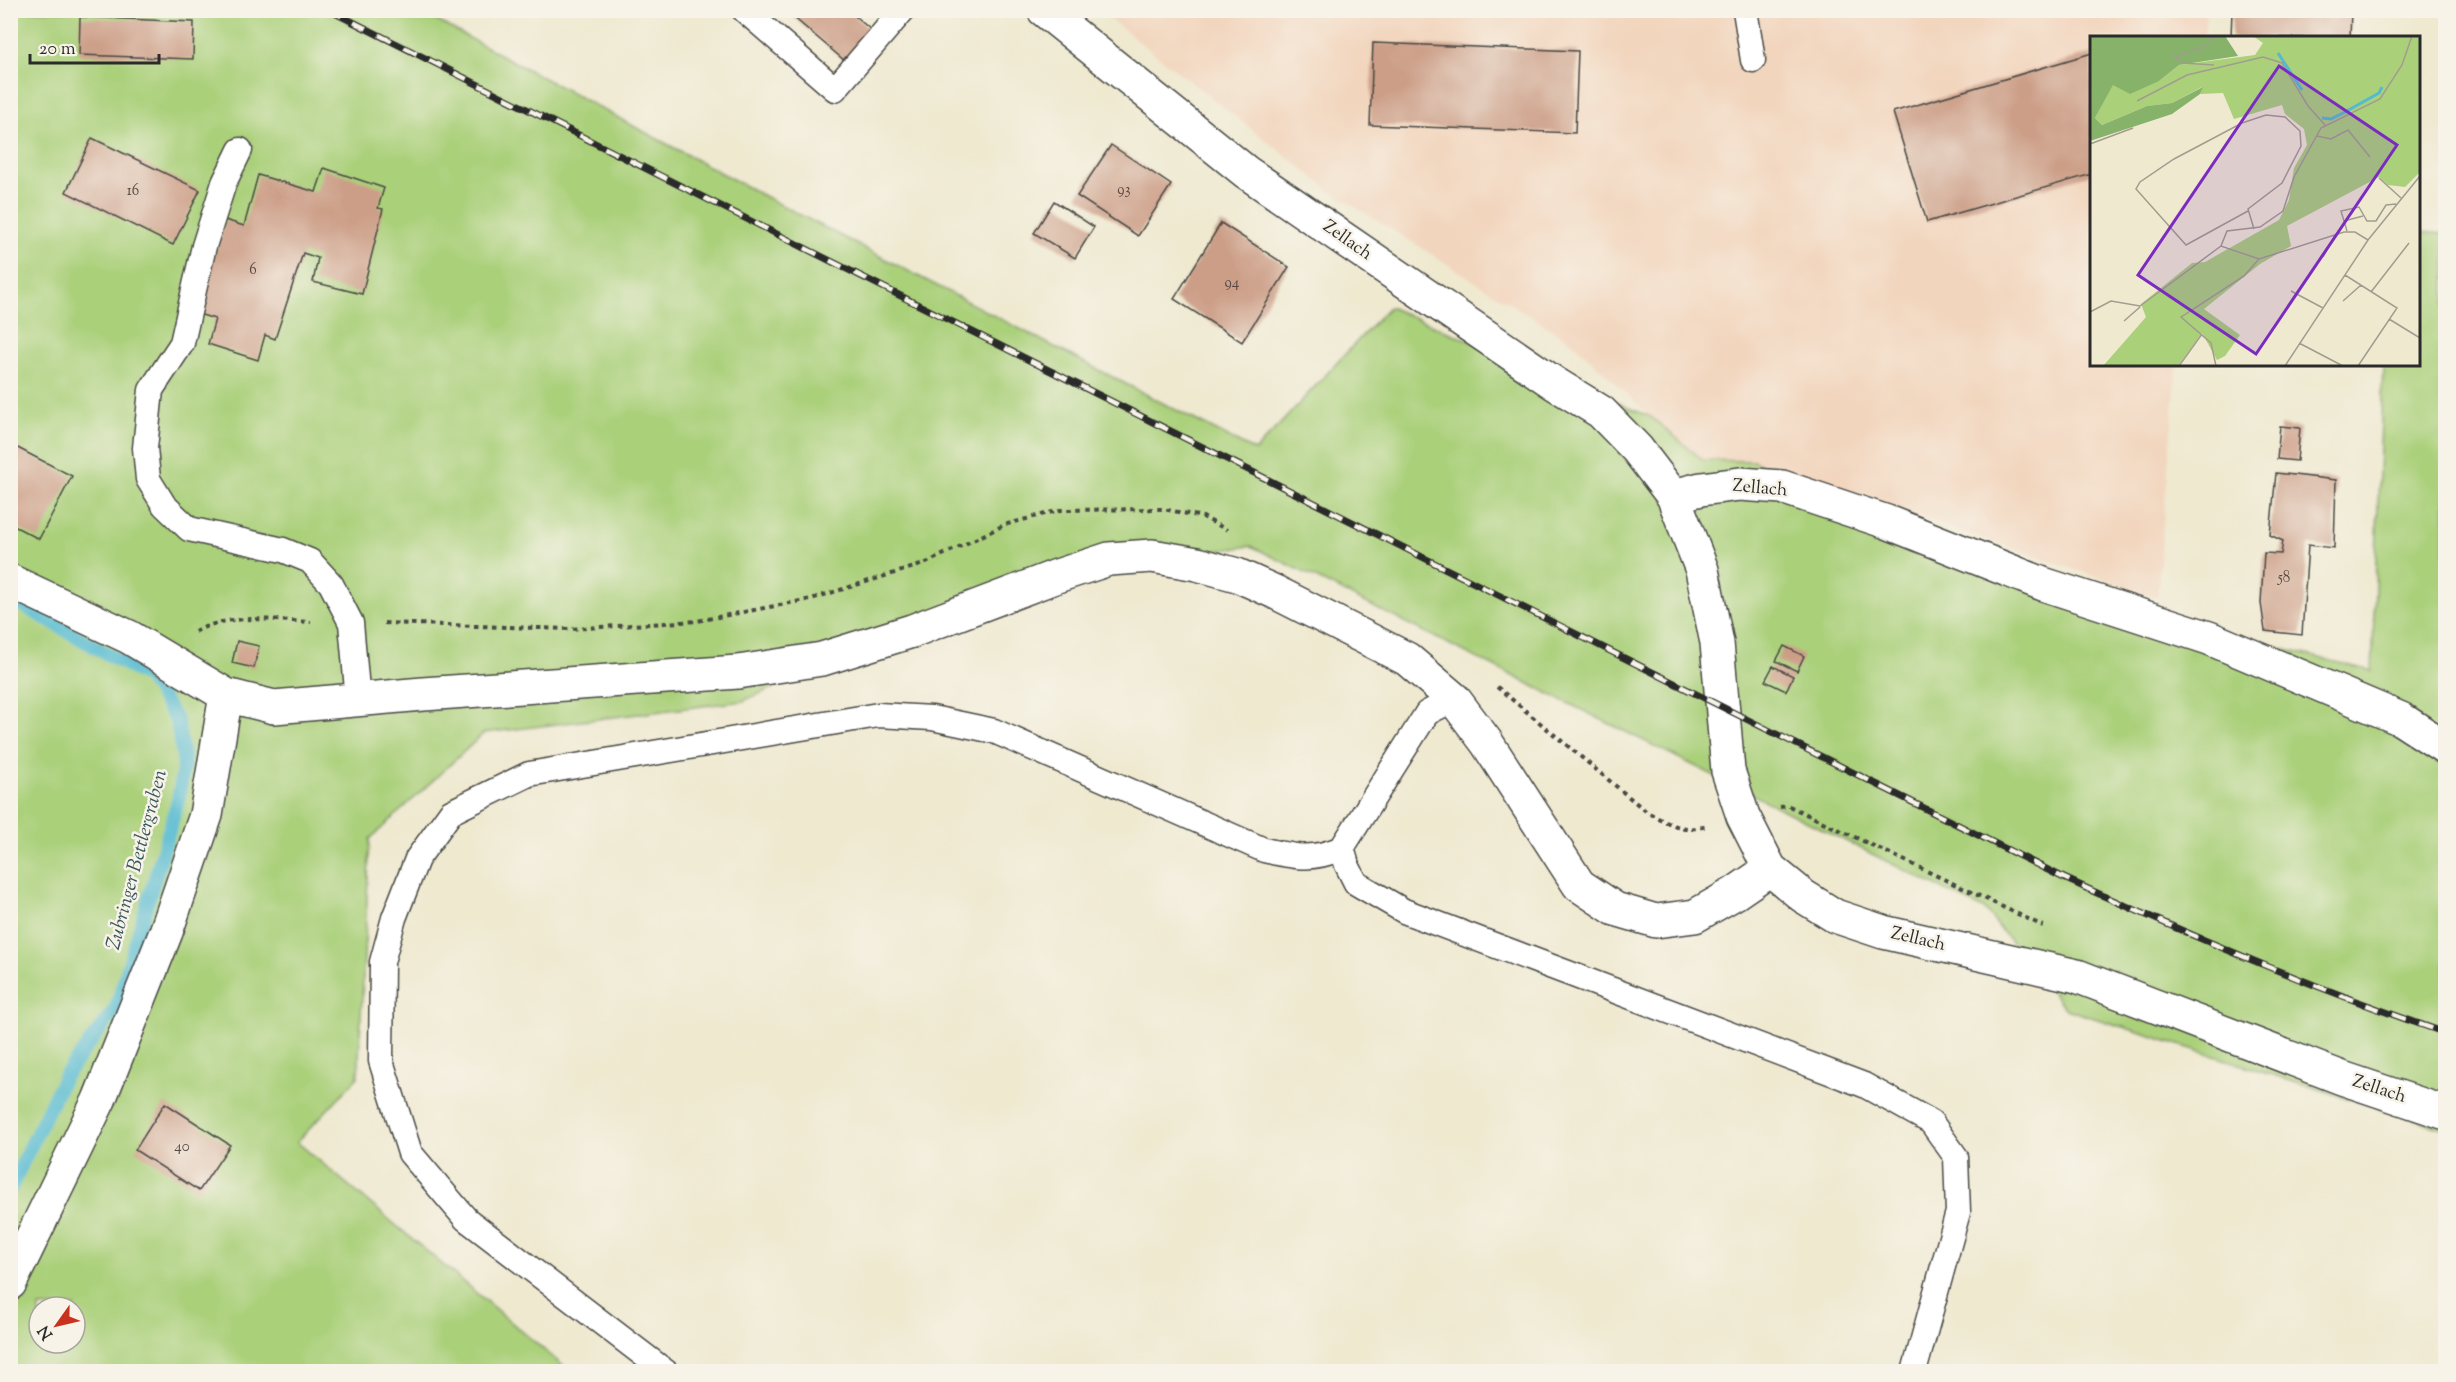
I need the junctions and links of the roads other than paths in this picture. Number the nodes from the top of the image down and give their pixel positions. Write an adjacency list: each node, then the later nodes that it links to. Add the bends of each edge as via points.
1 (744, 10): 3 (lane, via 836,89)
2 (1745, 10): 5 (lane)
3 (902, 11)
4 (1045, 11): 7 (street, Zellach, via 1246,172 1601,412 1637,449)
5 (1753, 60)
6 (240, 150): 11 (lane, via 224,183 204,246 182,343 151,390 145,448 147,479 164,505 189,529 283,550 310,561 331,584 351,622)
7 (1672, 496): 12 (street, Zellach, via 1740,484 1782,488 1887,522 2043,585 2209,638 2401,719); 14 (street, Zellach, via 1702,570 1717,643 1728,771 1743,816)
8 (10, 581): 9 (street, via 129,637)
9 (226, 695): 11 (street, via 274,707); 16 (street, via 206,815 166,932 99,1100)
10 (1454, 699): 11 (street, via 1407,659 1275,592 1237,575 1152,556 1110,559 912,631 822,659 738,672); 13 (lane, via 1427,713); 14 (street, via 1579,885 1615,909 1656,921 1695,916)
11 (358, 701)
12 (2445, 747)
13 (1342, 848): 17 (lane, via 1322,856 1295,857 1264,850 994,732 932,718 878,715 529,774 451,812 417,859 382,962 381,1061 410,1153 466,1219); 18 (lane, via 1356,884 1404,910 1864,1085 1931,1122 1956,1157 1958,1212)
14 (1770, 868): 15 (street, Zellach, via 1803,896 1836,916 1883,932 2078,976 2342,1078)
15 (2445, 1113)
16 (10, 1283)
17 (666, 1371)
18 (1914, 1371)

